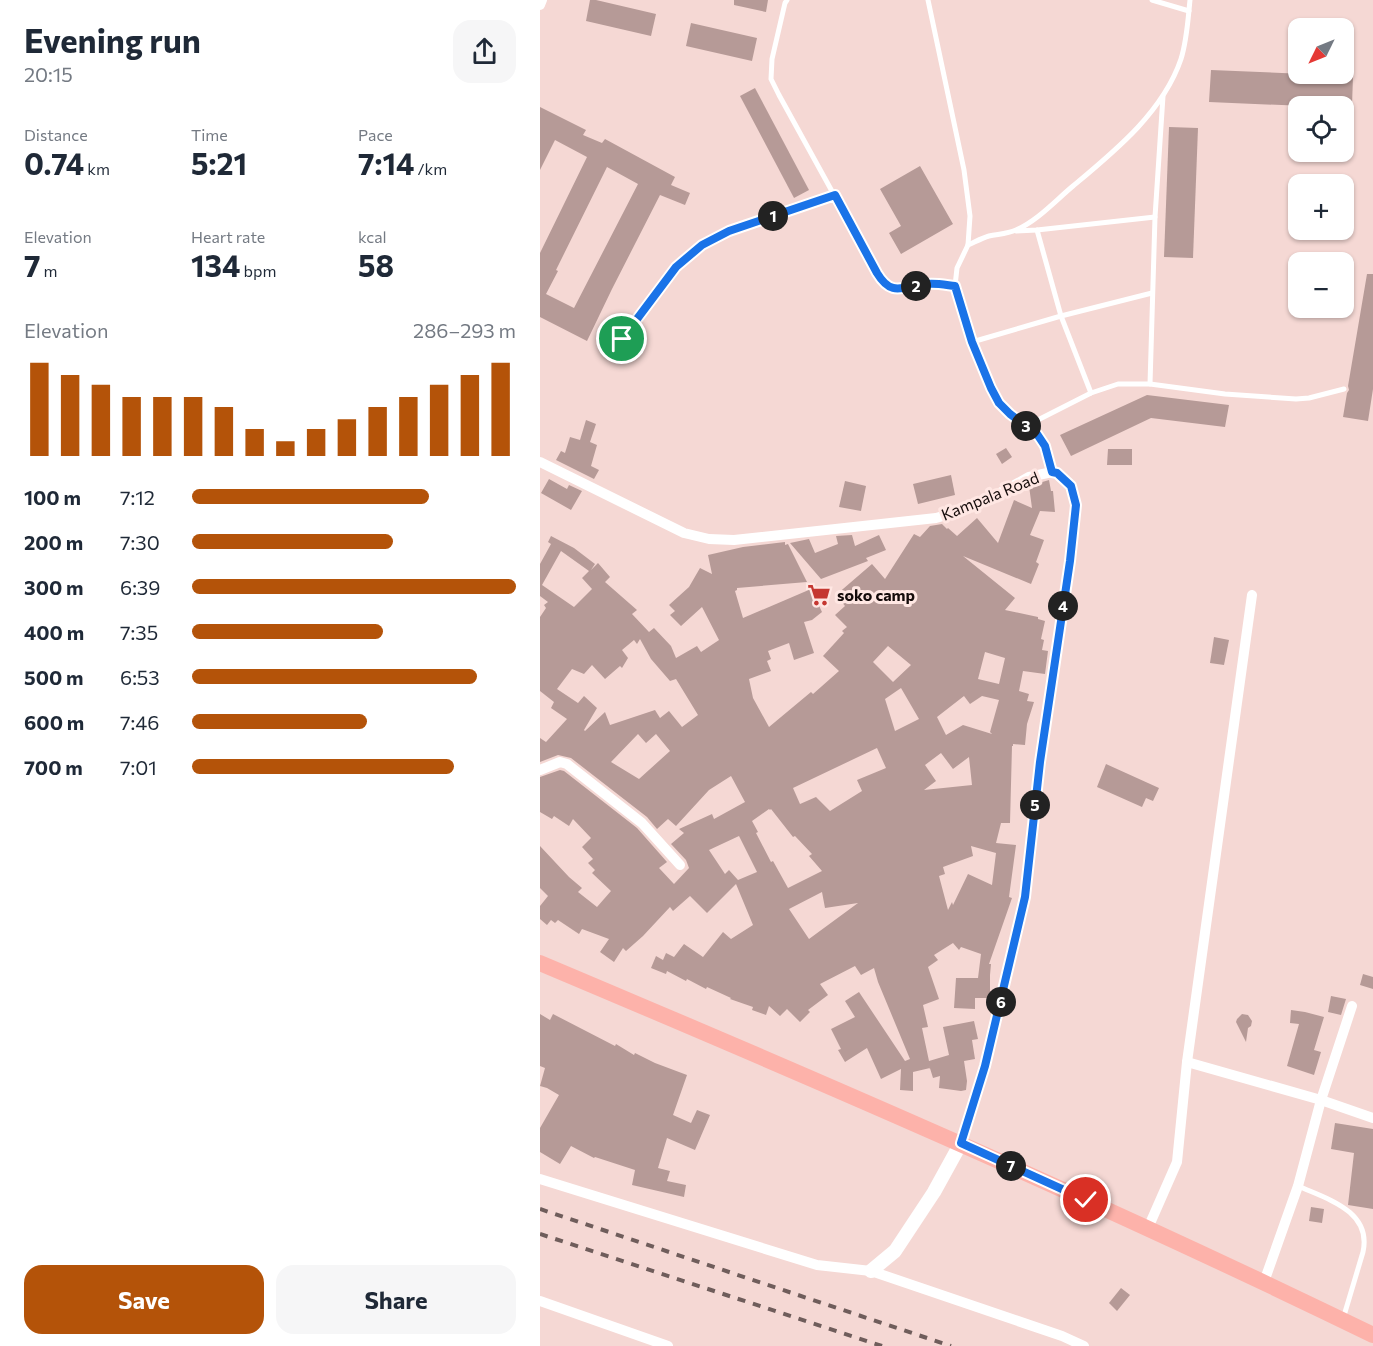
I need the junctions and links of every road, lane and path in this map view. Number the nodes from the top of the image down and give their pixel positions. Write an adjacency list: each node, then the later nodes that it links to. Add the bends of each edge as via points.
1 (542, 0): 6 (street)
2 (787, 0): 9 (lane, via 771,79)
3 (928, 0): 13 (lane, via 964,170 970,216)
4 (1152, 0): 7 (lane)
5 (1190, 0): 7 (lane)
6 (540, 5)
7 (1189, 11): 8 (lane, via 1181,58)
8 (1162, 96): 10 (lane); 12 (lane, via 1132,134 1028,224)
9 (835, 195): 14 (lane, via 888,286); 17 (lane, via 729,231 702,245 676,267)
10 (1155, 217): 11 (lane); 15 (lane)
11 (1037, 230): 12 (lane); 16 (lane)
12 (1014, 231): 13 (lane)
13 (968, 245): 14 (lane, via 957,268)
14 (955, 286): 18 (lane)
15 (1152, 293): 16 (lane); 19 (lane)
16 (1061, 316): 18 (lane); 21 (lane)
17 (622, 339)
18 (972, 342): 22 (lane, via 999,403)
19 (1150, 384): 20 (lane, via 1296,399); 21 (lane, via 1118,384)
20 (1344, 388)
21 (1091, 393): 22 (lane)
22 (1026, 426): 24 (lane, via 1045,446)
23 (540, 462): 24 (street, Kampala Road, via 684,533 734,540 936,518 978,503 1029,477)
24 (1052, 472): 33 (street, Kampala Road, via 1071,486 1076,505 1025,897 985,1066)
25 (1251, 595): 30 (street)
26 (540, 770): 27 (street, via 560,762 567,764 642,823)
27 (680, 865)
28 (540, 963): 33 (main road)
29 (1352, 1006): 31 (street)
30 (1187, 1062): 31 (street); 36 (street, via 1177,1162)
31 (1321, 1100): 32 (street); 35 (street)
32 (1373, 1118)
33 (961, 1143): 36 (main road); 37 (street, via 895,1251)
34 (540, 1179): 37 (street, via 817,1265)
35 (1298, 1186): 38 (street); 40 (lane, via 1345,1208 1364,1233 1366,1242)
36 (1148, 1228): 38 (main road)
37 (871, 1271): 43 (street)
38 (1264, 1282): 40 (main road)
39 (540, 1301): 42 (street)
40 (1343, 1320): 41 (main road)
41 (1373, 1335)
42 (668, 1346)
43 (1084, 1346)

